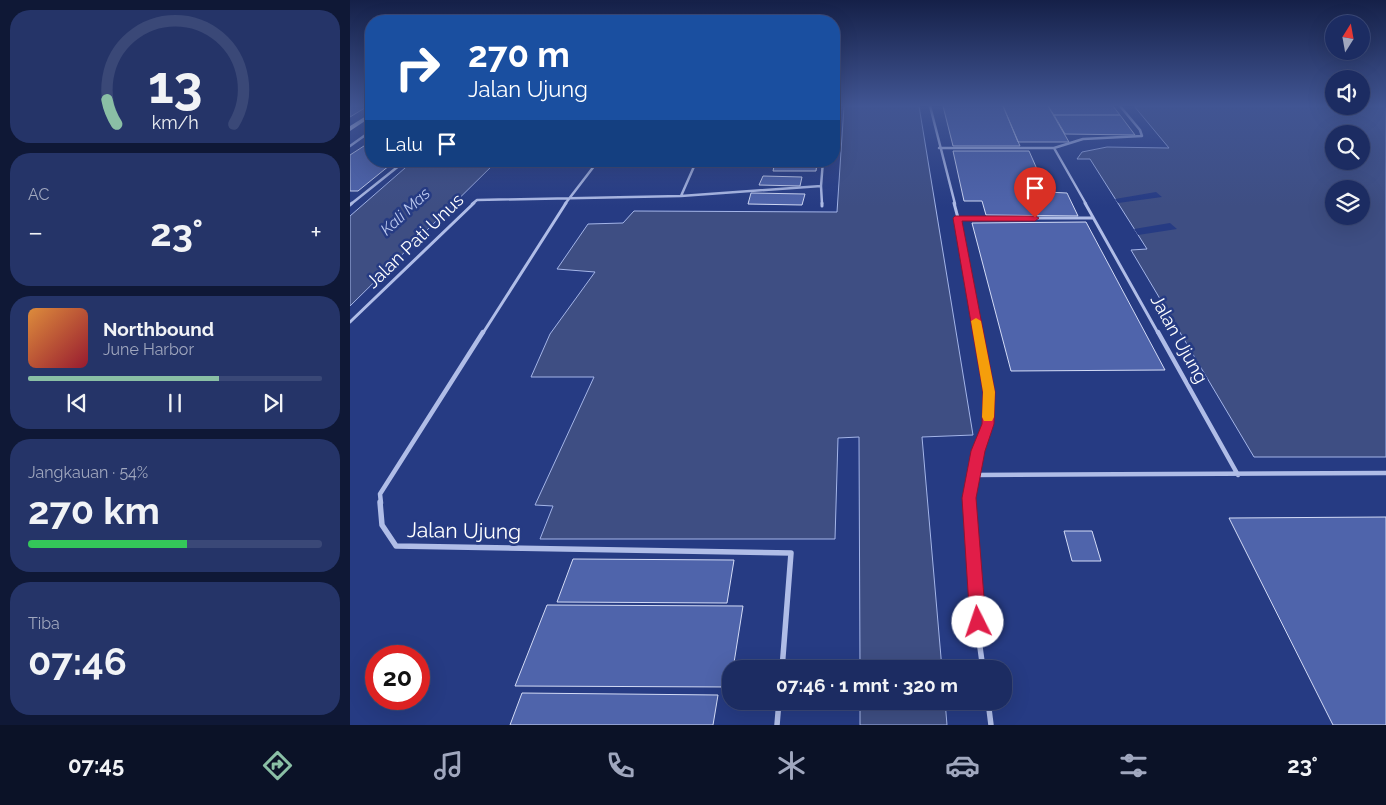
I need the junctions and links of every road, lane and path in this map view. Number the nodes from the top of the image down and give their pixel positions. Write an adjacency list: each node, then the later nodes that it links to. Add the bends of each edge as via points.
1 (937, 140): 3 (lane)
2 (1080, 140): 4 (lane)
3 (939, 148): 4 (lane); 14 (lane)
4 (1054, 148): 15 (lane, Jalan Ujung)
5 (398, 167): 12 (lane)
6 (593, 167): 11 (lane)
7 (694, 167): 10 (lane)
8 (823, 167): 9 (lane)
9 (821, 186): 10 (lane); 13 (lane)
10 (681, 196): 11 (lane)
11 (568, 198): 16 (lane, Jalan Pati Unus, via 477,200); 20 (lane, Jalan Ujung, via 380,494 382,526 396,546 791,553)
12 (350, 205)
13 (822, 206)
14 (958, 218): 15 (lane); 18 (lane, via 989,392 988,424)
15 (1093, 218): 19 (lane, Jalan Ujung)
16 (350, 322)
17 (1386, 473): 19 (lane)
18 (973, 475): 19 (lane); 21 (lane, via 969,498)
19 (1238, 475)
20 (783, 660)
21 (982, 660)
22 (778, 710): 24 (lane)
23 (989, 710): 25 (lane)
24 (777, 725)
25 (991, 725)

